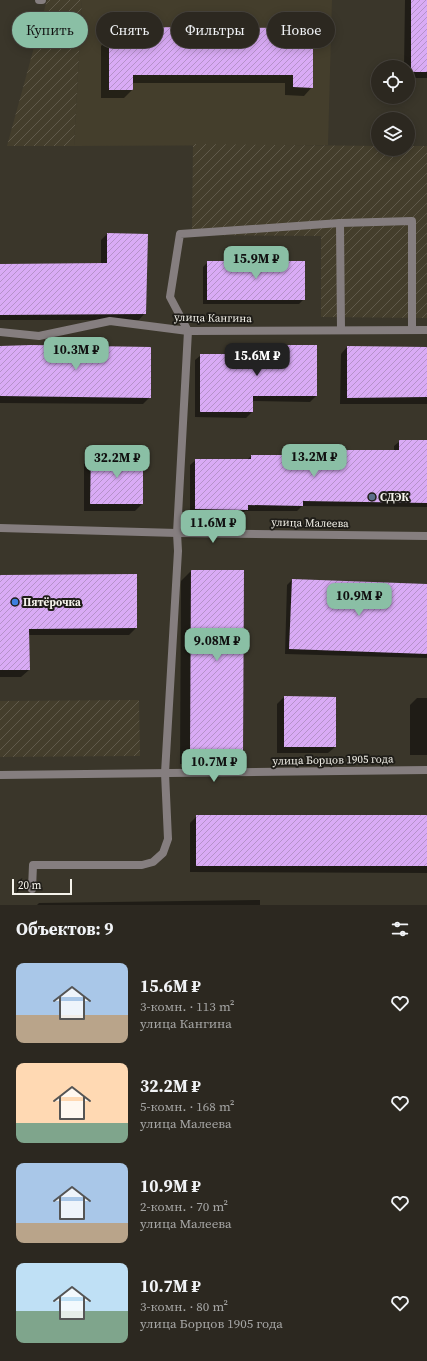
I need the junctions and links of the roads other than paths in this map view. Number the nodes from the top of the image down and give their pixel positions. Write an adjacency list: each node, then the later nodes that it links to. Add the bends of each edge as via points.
1 (340, 223): 2 (street); 3 (street, via 412,221); 5 (street, via 180,234 170,297)
2 (341, 329): 3 (street, улица Кангина); 5 (street, улица Кангина)
3 (412, 330): 4 (street, улица Кангина)
4 (427, 330)
5 (188, 331): 6 (street, улица Кангина, via 110,321 39,336); 8 (street)
6 (0, 332)
7 (0, 528): 8 (street, улица Малеева)
8 (177, 533): 9 (street, улица Малеева); 11 (street)
9 (427, 536)
10 (427, 770): 11 (street, улица Борцов 1905 года)
11 (165, 773): 12 (street, улица Борцов 1905 года); 13 (street, via 168,839 163,853 153,862 142,865 33,865)
12 (0, 775)
13 (32, 889)

